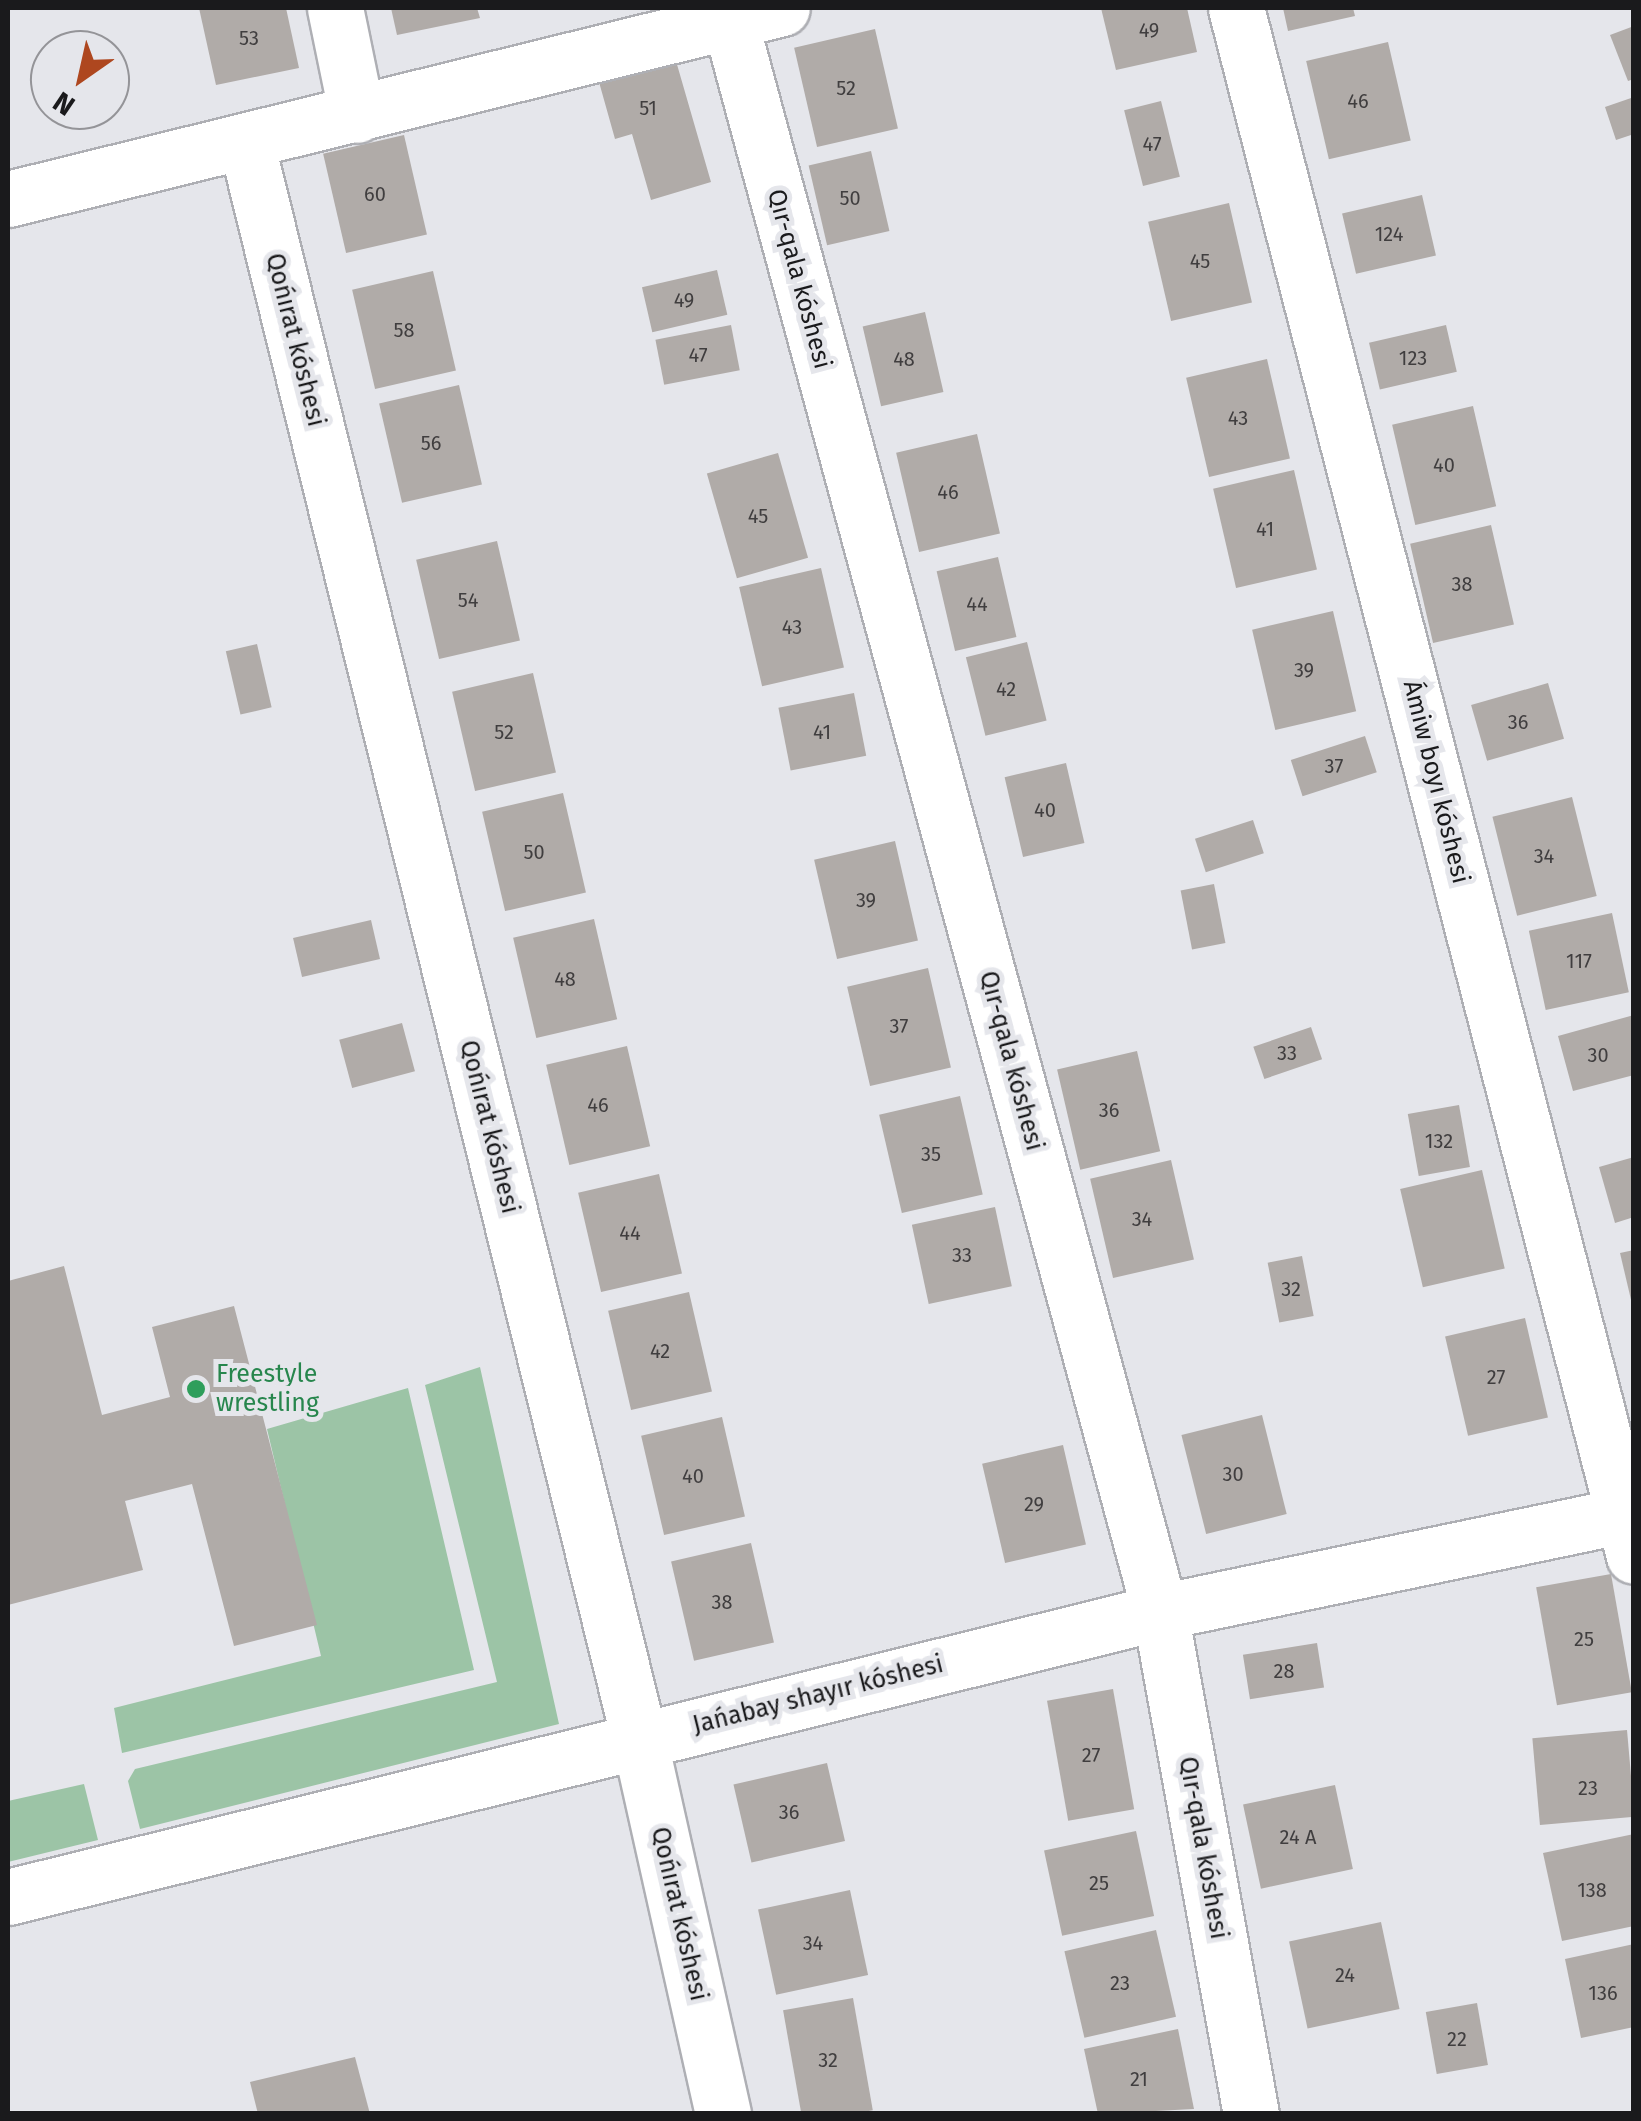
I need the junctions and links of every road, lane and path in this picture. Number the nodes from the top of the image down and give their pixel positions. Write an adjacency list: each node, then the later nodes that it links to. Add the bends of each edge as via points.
1 (335, 8): 5 (street)
2 (782, 8): 4 (street)
3 (1236, 8): 8 (street, Ámiw boyı kóshesi)
4 (729, 18): 5 (street); 9 (street, Qır-qala kóshesi)
5 (357, 115): 6 (street)
6 (246, 142): 7 (street); 10 (street, Qońırat kóshesi)
7 (8, 199)
8 (1630, 1528): 9 (street, Jańabay shayır kóshesi)
9 (1160, 1612): 10 (street, Jańabay shayır kóshesi); 13 (street, Qır-qala kóshesi)
10 (640, 1738): 11 (street, Jańabay shayır kóshesi); 12 (street, Qońırat kóshesi)
11 (8, 1897)
12 (724, 2114)
13 (1251, 2114)

